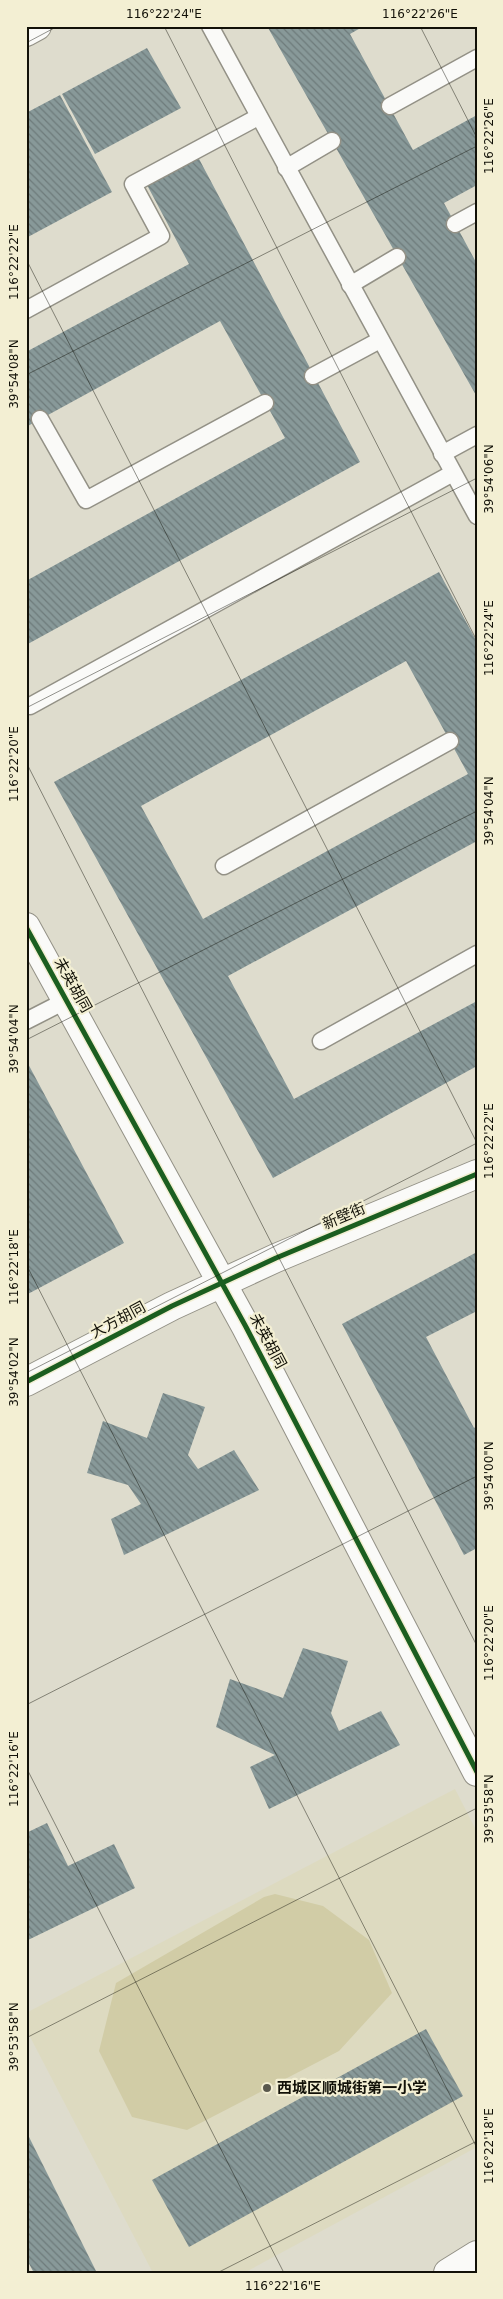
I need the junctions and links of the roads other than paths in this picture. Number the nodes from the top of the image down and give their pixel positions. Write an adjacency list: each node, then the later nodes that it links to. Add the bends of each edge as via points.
1 (37, 26): 3 (street)
2 (210, 26): 6 (lane)
3 (26, 32)
4 (477, 58): 5 (lane)
5 (390, 106)
6 (258, 117): 8 (lane); 13 (lane, via 133,184 161,236)
7 (332, 140): 8 (lane)
8 (286, 168): 12 (lane)
9 (477, 212): 10 (lane)
10 (455, 224)
11 (397, 257): 12 (lane)
12 (350, 284): 14 (lane)
13 (26, 310)
14 (380, 340): 15 (lane); 19 (lane)
15 (313, 376)
16 (265, 403): 17 (lane, via 86,500)
17 (40, 419)
18 (477, 435): 19 (lane)
19 (442, 454): 20 (lane)
20 (453, 473): 21 (lane); 22 (lane)
21 (477, 516)
22 (30, 706)
23 (450, 741): 24 (lane)
24 (224, 866)
25 (26, 927): 27 (street, 未英胡同)
26 (477, 954): 29 (lane)
27 (67, 1000): 28 (lane); 31 (street, 未英胡同)
28 (26, 1021)
29 (321, 1041)
30 (477, 1174): 31 (street, 新壁街)
31 (222, 1283): 32 (street, 大方胡同); 33 (street, 未英胡同)
32 (26, 1382)
33 (477, 1772)
34 (477, 2256): 35 (street)
35 (448, 2273)

